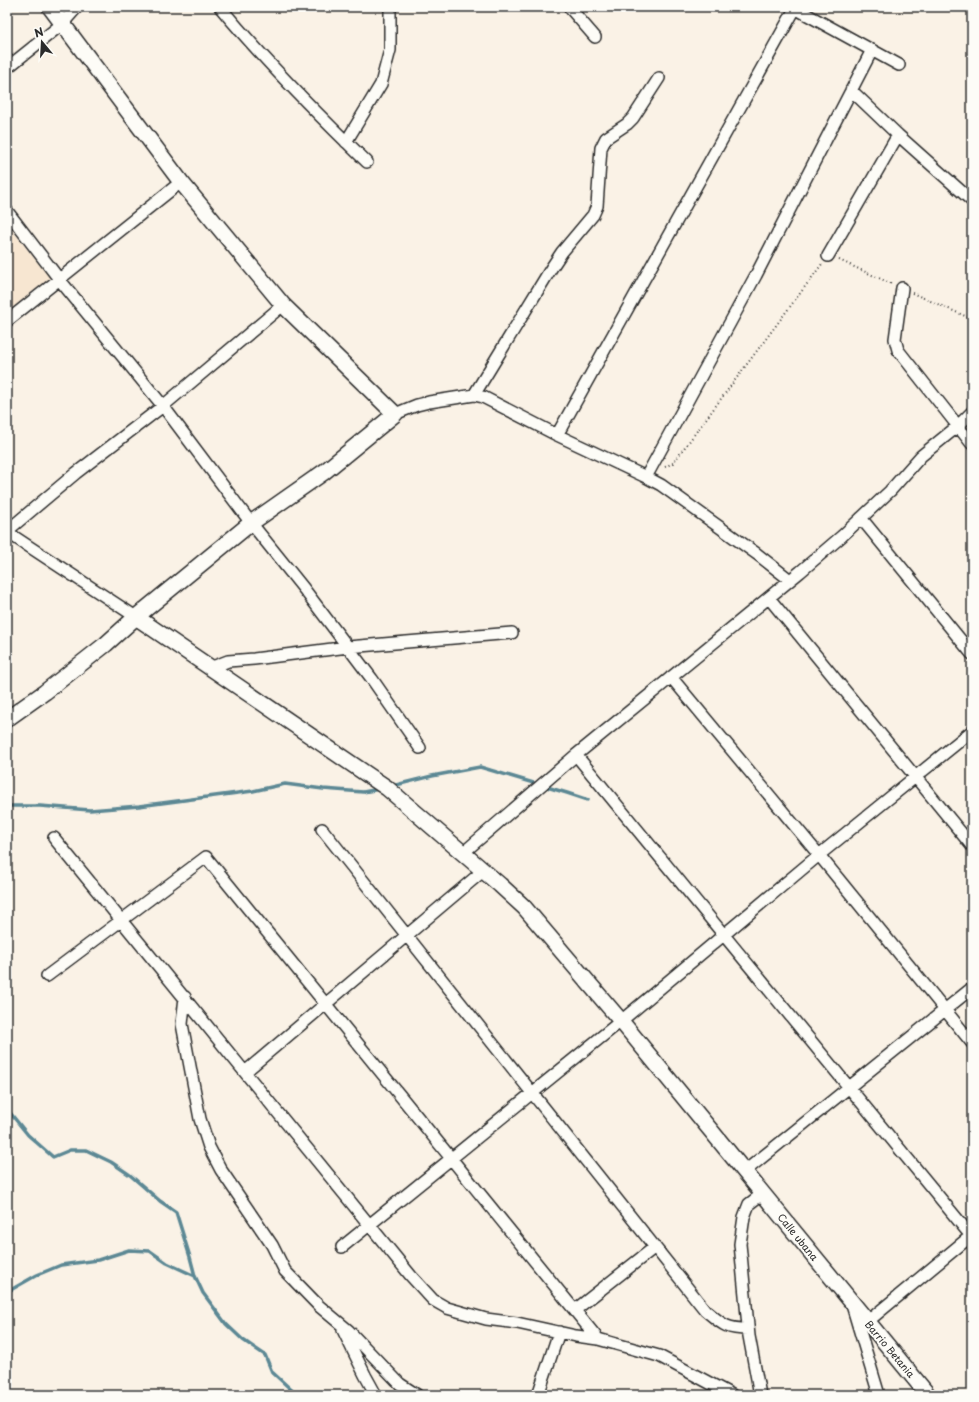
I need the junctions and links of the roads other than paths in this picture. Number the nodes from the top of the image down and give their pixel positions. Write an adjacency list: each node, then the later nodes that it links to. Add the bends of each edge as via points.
1 (50, 7): 7 (street)
2 (77, 7): 7 (street)
3 (220, 7): 15 (street, via 254,48)
4 (390, 7): 15 (street, via 390,50 381,84)
5 (569, 7): 8 (street)
6 (795, 7): 9 (street); 30 (street)
7 (62, 24): 11 (street); 17 (street)
8 (595, 37)
9 (872, 50): 10 (street); 13 (street)
10 (899, 65)
11 (7, 68)
12 (659, 78): 25 (street, via 633,118 606,138 601,148 597,206 593,215 552,267)
13 (851, 90): 14 (street); 32 (street, via 756,275)
14 (898, 135): 18 (street); 20 (street)
15 (346, 142): 16 (street)
16 (367, 162)
17 (181, 182): 21 (street); 23 (street)
18 (972, 201)
19 (7, 211): 21 (street)
20 (828, 256)
21 (59, 279): 24 (street); 26 (street)
22 (902, 288): 29 (street, via 895,339 898,350)
23 (283, 305): 26 (street); 28 (street)
24 (7, 321)
25 (474, 395): 28 (street, via 417,405); 30 (street, via 483,397)
26 (163, 406): 34 (street); 35 (street, via 76,473)
27 (972, 412): 29 (street)
28 (395, 414): 34 (street, via 324,472)
29 (958, 426): 31 (street); 33 (street, via 921,456 890,491)
30 (557, 435): 32 (street)
31 (971, 442)
32 (646, 477): 36 (street, via 662,484)
33 (861, 518): 36 (street); 41 (street)
34 (251, 523): 38 (street); 40 (street)
35 (7, 531): 38 (street)
36 (790, 580): 37 (street)
37 (769, 598): 43 (street); 48 (street)
38 (136, 617): 42 (street, Calle ubana); 44 (street, via 106,644)
39 (512, 634): 40 (street)
40 (348, 647): 42 (street, via 228,661); 46 (street)
41 (972, 654)
42 (210, 668): 52 (street, Calle ubana, via 387,788)
43 (671, 677): 47 (street); 53 (street)
44 (7, 719)
45 (972, 731): 48 (street)
46 (420, 748)
47 (576, 755): 52 (street); 56 (street)
48 (915, 777): 51 (street); 53 (street)
49 (322, 829): 57 (street)
50 (54, 838): 55 (street)
51 (972, 846)
52 (463, 853): 54 (street, Calle ubana)
53 (819, 855): 56 (street); 62 (street)
54 (483, 871): 57 (street); 63 (street, Calle ubana, via 524,907)
55 (122, 920): 58 (street); 60 (street); 61 (street, via 206,857)
56 (724, 935): 63 (street); 66 (street)
57 (406, 936): 61 (street); 67 (street)
58 (47, 976)
59 (972, 988): 62 (street)
60 (185, 997): 65 (street); 78 (street, via 182,1024 200,1119 209,1147 221,1170 272,1245 285,1271)
61 (325, 1004): 65 (street); 68 (street)
62 (945, 1010): 64 (street); 66 (street)
63 (621, 1021): 67 (street); 69 (street, Calle ubana)
64 (972, 1043)
65 (245, 1072): 71 (street)
66 (848, 1086): 69 (street); 72 (street)
67 (532, 1093): 68 (street); 74 (street)
68 (452, 1158): 71 (street); 76 (street)
69 (744, 1172): 70 (street, Calle ubana)
70 (762, 1194): 75 (street, Calle ubana); 79 (street, via 749,1204 744,1217 740,1244)
71 (369, 1225): 73 (street); 80 (street, via 433,1300 447,1308 486,1319)
72 (972, 1236): 77 (street)
73 (342, 1247)
74 (655, 1248): 76 (street); 79 (street, via 705,1310 724,1326)
75 (851, 1303): 77 (street, Barrio Betania); 87 (street)
76 (575, 1310): 81 (street)
77 (867, 1322): 88 (street, Barrio Betania)
78 (341, 1324): 82 (street); 83 (street, via 400,1384)
79 (748, 1329): 86 (street)
80 (559, 1332): 81 (street); 84 (street)
81 (598, 1339): 85 (street, via 659,1356)
82 (376, 1395)
83 (417, 1395)
84 (538, 1395)
85 (732, 1395)
86 (760, 1395)
87 (879, 1395)
88 (928, 1395)

